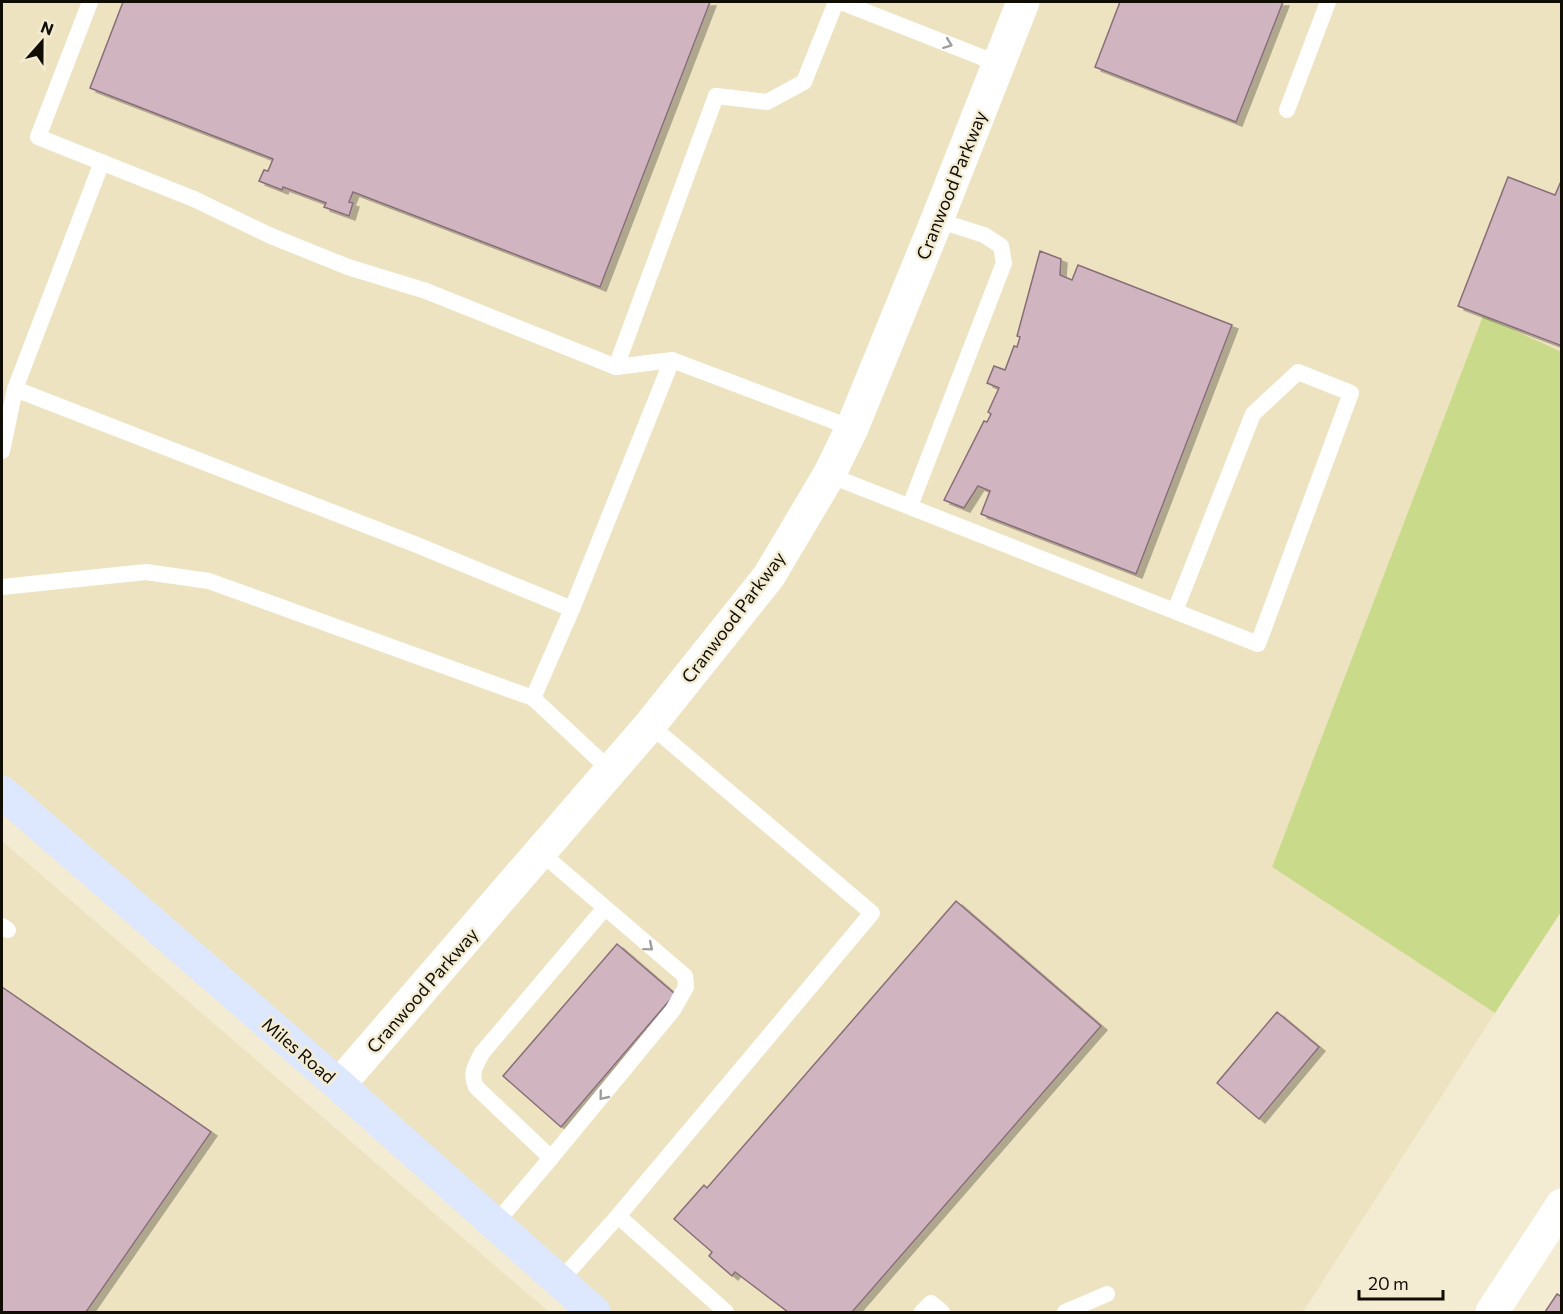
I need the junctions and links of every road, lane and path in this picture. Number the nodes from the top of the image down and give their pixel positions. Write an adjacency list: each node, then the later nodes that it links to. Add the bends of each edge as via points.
1 (90, 2): 8 (lane, via 38,137)
2 (836, 2): 11 (lane, via 804,82 767,102 716,96)
3 (841, 2): 6 (lane, one-way to 6)
4 (1023, 2): 6 (street, Cranwood Parkway)
5 (1328, 2): 7 (lane)
6 (999, 64): 9 (street, Cranwood Parkway)
7 (1287, 110)
8 (102, 162): 11 (lane, via 348,267 426,291); 12 (lane)
9 (937, 220): 13 (street, Cranwood Parkway); 16 (lane, via 984,235 1001,246 1004,263)
10 (672, 360): 11 (lane); 13 (lane); 18 (lane)
11 (616, 368)
12 (15, 389): 14 (lane); 18 (lane)
13 (852, 428): 15 (street, Cranwood Parkway)
14 (2, 451)
15 (829, 475): 16 (lane); 21 (street, Cranwood Parkway, via 769,576)
16 (910, 506): 19 (lane)
17 (2, 587): 20 (lane, via 146,572 208,581)
18 (572, 609): 20 (lane)
19 (1175, 611): 19 (lane, via 1258,644 1351,393 1298,372 1253,414)
20 (533, 698): 22 (lane)
21 (650, 725): 22 (street, Cranwood Parkway); 29 (lane, via 872,913)
22 (611, 771): 24 (street, Cranwood Parkway)
23 (2, 792): 26 (main road, Miles Road)
24 (540, 852): 25 (lane); 26 (street, Cranwood Parkway)
25 (604, 909): 27 (lane, via 474,1067 472,1078 476,1087); 27 (lane, one-way to 27, via 685,976 686,987 673,1010)
26 (339, 1085): 30 (main road, Miles Road)
27 (551, 1158): 30 (lane)
28 (1562, 1205): 38 (street)
29 (618, 1216): 31 (lane); 34 (lane)
30 (495, 1224): 31 (main road, Miles Road)
31 (559, 1282): 33 (main road, Miles Road)
32 (1107, 1294): 37 (lane)
33 (590, 1311)
34 (726, 1312)
35 (922, 1312): 36 (lane, via 931,1303)
36 (942, 1312)
37 (1065, 1312)
38 (1492, 1312)

